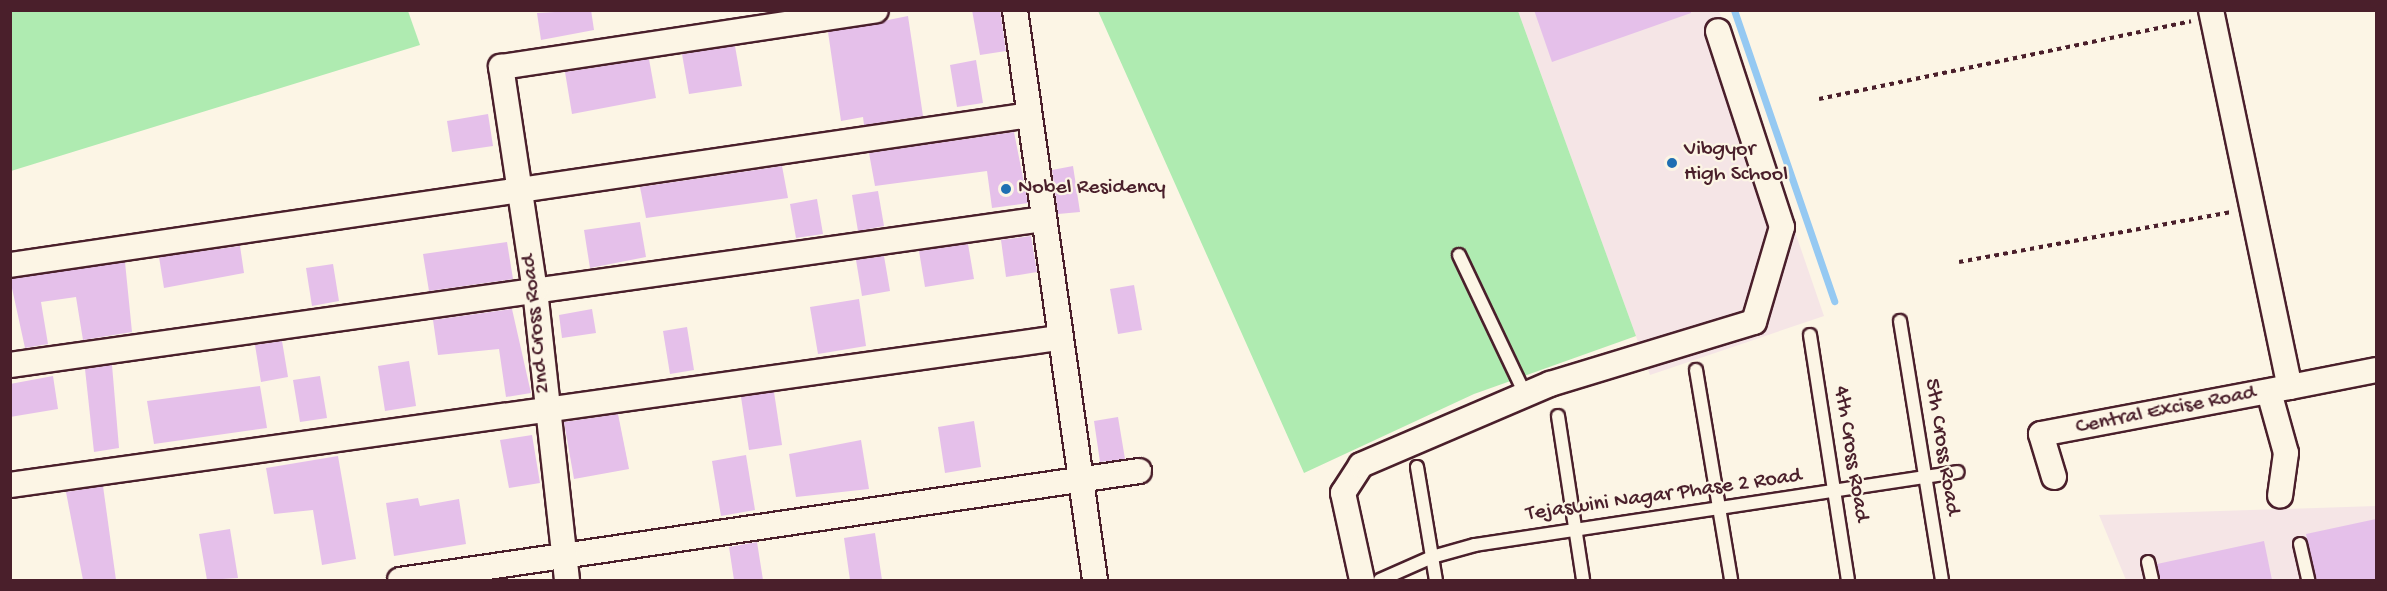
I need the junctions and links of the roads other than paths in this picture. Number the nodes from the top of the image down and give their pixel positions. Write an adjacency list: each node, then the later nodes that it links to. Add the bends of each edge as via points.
1 (876, 10): 6 (street, 2nd Cross Road, via 501,67)
2 (1015, 10): 5 (street)
3 (2211, 14): 17 (street)
4 (1718, 31): 18 (street, via 1782,227 1754,322 1615,361)
5 (1029, 116): 6 (street); 7 (street)
6 (519, 188): 9 (street); 10 (street, 2nd Cross Road)
7 (1043, 219): 10 (street); 13 (street)
8 (1459, 255): 18 (lane)
9 (10, 265)
10 (535, 291): 14 (street); 19 (street, 2nd Cross Road)
11 (1900, 321): 25 (lane, 5th Cross Road)
12 (1810, 335): 28 (lane, 4th Cross Road)
13 (1059, 338): 19 (street); 26 (street)
14 (10, 365)
15 (1696, 370): 30 (lane)
16 (2376, 370): 17 (street, Central Excise Road)
17 (2279, 389): 24 (street, Central Excise Road, via 2041,434); 29 (street, via 2286,453)
18 (1525, 394): 39 (street, via 1361,465 1351,476 1344,493)
19 (546, 408): 27 (street); 33 (street, 2nd Cross Road)
20 (1558, 416): 31 (lane)
21 (1417, 467): 34 (lane)
22 (1139, 471): 26 (street)
23 (1959, 472): 25 (lane, Tejaswini Nagar Phase 2 Road)
24 (2054, 477)
25 (1924, 478): 28 (lane, Tejaswini Nagar Phase 2 Road); 45 (lane, 5th Cross Road)
26 (1079, 480): 33 (street); 38 (street)
27 (10, 485)
28 (1835, 492): 30 (lane, Tejaswini Nagar Phase 2 Road); 44 (lane, 4th Cross Road)
29 (2280, 496)
30 (1721, 511): 31 (lane, Tejaswini Nagar Phase 2 Road); 43 (lane)
31 (1573, 528): 34 (lane, Tejaswini Nagar Phase 2 Road); 42 (lane)
32 (2300, 544): 47 (lane)
33 (563, 556): 36 (street); 37 (street, 2nd Cross Road)
34 (1432, 557): 40 (lane, Tejaswini Nagar Phase 2 Road); 41 (lane)
35 (2148, 562): 46 (lane)
36 (400, 580)
37 (567, 580)
38 (1095, 580)
39 (1362, 580)
40 (1380, 580)
41 (1436, 580)
42 (1583, 580)
43 (1731, 580)
44 (1848, 580)
45 (1942, 580)
46 (2152, 580)
47 (2308, 580)

